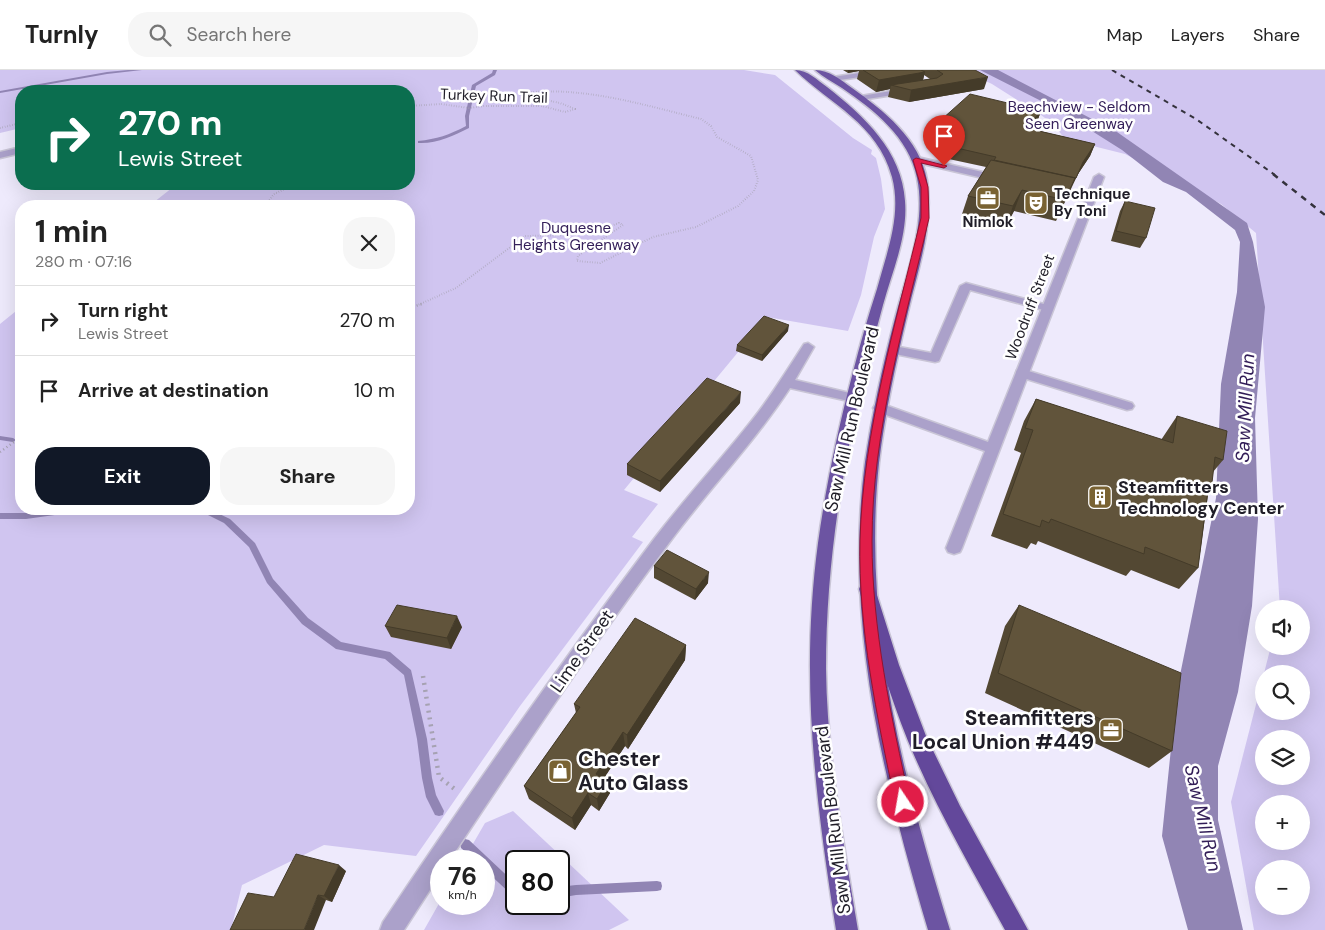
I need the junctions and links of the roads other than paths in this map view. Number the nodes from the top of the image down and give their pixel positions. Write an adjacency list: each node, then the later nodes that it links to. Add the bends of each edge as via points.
1 (799, 70): 9 (highway, Saw Mill Run Boulevard, via 856,114)
2 (819, 70): 6 (highway, Saw Mill Run Boulevard)
3 (846, 70): 5 (street)
4 (894, 70): 5 (street)
5 (855, 76): 6 (street)
6 (833, 79): 8 (highway, Saw Mill Run Boulevard)
7 (916, 89): 8 (street)
8 (861, 98): 12 (highway, Saw Mill Run Boulevard, via 889,121)
9 (883, 147): 12 (highway); 22 (highway, Saw Mill Run Boulevard, via 900,190 901,215)
10 (15, 151): 11 (street)
11 (0, 155)
12 (916, 160): 14 (street); 19 (highway, Saw Mill Run Boulevard, via 924,187 925,218)
13 (1098, 177): 16 (street, Woodruff Street)
14 (1012, 182)
15 (1041, 188): 16 (street)
16 (1090, 199): 17 (street, Woodruff Street)
17 (1047, 308): 19 (street, via 966,286 935,358); 20 (street, Woodruff Street)
18 (808, 347): 21 (street, Lime Street)
19 (894, 350): 24 (highway, Saw Mill Run Boulevard)
20 (1022, 373): 23 (street); 25 (street, Woodruff Street)
21 (788, 383): 22 (street); 28 (street, Lime Street, via 607,614 474,804)
22 (853, 398): 29 (highway, Saw Mill Run Boulevard, via 827,528 818,634 823,761)
23 (1126, 406)
24 (880, 408): 25 (street); 27 (highway, Saw Mill Run Boulevard, via 869,495)
25 (993, 449): 26 (street, Woodruff Street)
26 (954, 548)
27 (867, 588): 30 (highway, Saw Mill Run Boulevard, via 885,720 903,802); 31 (highway, via 896,683 918,741)
28 (391, 930)
29 (847, 930)
30 (939, 930)
31 (1017, 930)

